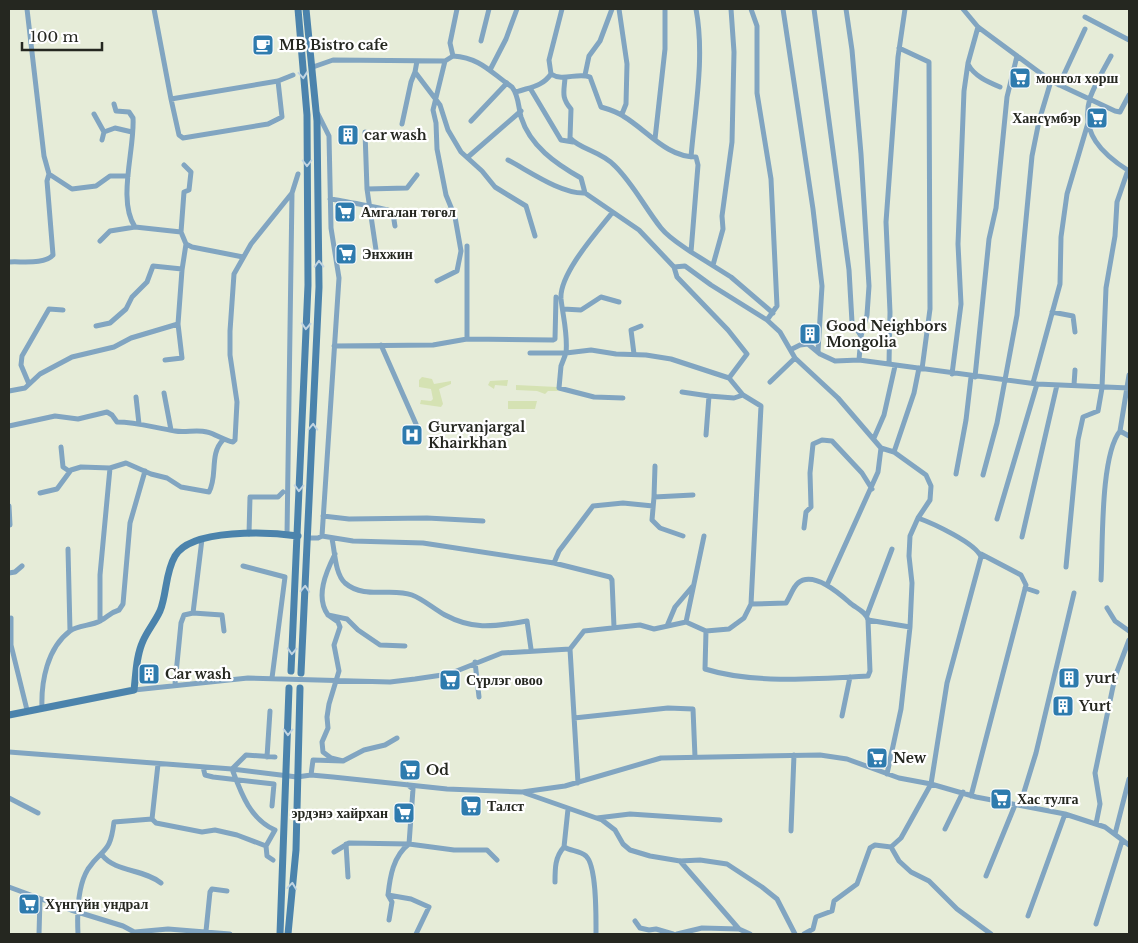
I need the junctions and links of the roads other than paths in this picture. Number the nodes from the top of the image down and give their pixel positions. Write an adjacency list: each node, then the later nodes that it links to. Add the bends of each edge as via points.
1 (26, 9): 69 (street)
2 (154, 9): 48 (street)
3 (298, 9): 173 (main road, one-way to 173, via 307,115 308,285)
4 (306, 9): 32 (main road)
5 (457, 9): 26 (street, via 450,43)
6 (489, 9): 24 (street)
7 (517, 9): 33 (street)
8 (562, 9): 35 (street, via 549,60)
9 (612, 9): 37 (street, via 604,34 589,56)
10 (619, 9): 54 (street, via 628,64 626,104)
11 (665, 9): 61 (street, via 665,48)
12 (696, 9): 64 (street, via 700,29)
13 (731, 9): 90 (street, via 734,52 732,142 723,229)
14 (751, 9): 99 (street, via 757,26 757,93 771,179 777,306)
15 (783, 9): 110 (street, via 822,286)
16 (814, 9): 105 (street, via 849,270 852,322)
17 (846, 9): 105 (street, via 861,154 869,286 867,315)
18 (905, 9): 25 (street)
19 (963, 9): 21 (street)
20 (1085, 17): 23 (street)
21 (978, 26): 27 (street); 31 (street)
22 (1085, 29): 42 (street)
23 (1129, 40)
24 (481, 41)
25 (899, 48): 117 (street, via 886,222); 119 (street, via 929,62 930,309)
26 (453, 56): 30 (street); 33 (street, via 470,58)
27 (1017, 56): 40 (street); 123 (street, via 1007,97)
28 (1111, 56): 49 (street)
29 (417, 61): 30 (street); 32 (street, via 333,60); 34 (street)
30 (445, 61): 47 (street)
31 (968, 64): 43 (street, via 984,80); 121 (street, via 962,118 959,211 961,304)
32 (313, 67): 52 (main road)
33 (490, 70): 41 (street)
34 (415, 72): 47 (street); 57 (street)
35 (551, 74): 38 (street); 44 (street, via 545,82)
36 (293, 75): 39 (street)
37 (585, 76): 38 (street); 54 (street, via 590,77 601,107)
38 (565, 78): 63 (street, via 562,92 571,108 570,138)
39 (278, 81): 48 (street); 48 (street, via 283,115 268,124 183,138 179,135)
40 (1051, 81): 42 (street); 125 (street, via 1032,156 1017,315)
41 (507, 83): 45 (street); 55 (street)
42 (1059, 85): 49 (street)
43 (1000, 87)
44 (530, 88): 45 (street); 63 (street, via 560,140)
45 (516, 92): 51 (street)
46 (1129, 94): 49 (street, via 1120,112)
47 (435, 98): 65 (street, via 453,140); 93 (street, via 437,149 461,251 457,271)
48 (171, 99)
49 (1090, 99): 56 (street)
50 (114, 104): 59 (street, via 116,111 129,112)
51 (521, 111): 65 (street); 75 (street, via 527,128 543,151 553,162 581,178)
52 (316, 112): 76 (street, via 329,136); 178 (main road, one-way to 52, via 319,287)
53 (94, 114): 58 (street)
54 (622, 114): 61 (street)
55 (471, 121)
56 (1088, 123): 68 (street, via 1105,155); 98 (street, via 1067,194 1061,237 1060,284)
57 (402, 124)
58 (104, 132): 59 (street, via 115,128); 62 (street)
59 (132, 132): 72 (street)
60 (366, 132): 73 (street)
61 (655, 139): 64 (street, via 665,149)
62 (102, 140)
63 (574, 143): 87 (street, via 601,154 615,166 643,199 661,228)
64 (691, 157): 87 (street, via 696,157 698,165)
65 (468, 158): 82 (street, via 495,186 526,206)
66 (508, 160): 75 (street, via 553,185)
67 (184, 165): 81 (street, via 191,172 189,190 184,192)
68 (1129, 170): 131 (street, via 1116,202 1115,236 1106,288)
69 (49, 174): 72 (street, via 72,189 96,186 110,176); 89 (street, via 53,255 40,261)
70 (298, 174): 74 (street)
71 (417, 175): 73 (street, via 407,188)
72 (128, 176): 80 (street)
73 (367, 189): 77 (street)
74 (292, 192): 88 (street); 172 (street)
75 (585, 193): 78 (street)
76 (330, 199): 77 (street, via 352,201); 108 (street, via 339,278)
77 (370, 208): 79 (street, via 390,211); 86 (street)
78 (612, 214): 91 (street, via 639,230); 96 (street, via 568,274 561,297)
79 (395, 226)
80 (135, 227): 81 (street); 83 (street, via 110,231)
81 (181, 232): 84 (street)
82 (535, 236)
83 (100, 241)
84 (186, 244): 88 (street); 92 (street)
85 (467, 246): 106 (street)
86 (376, 250)
87 (691, 252): 90 (street)
88 (243, 257): 148 (street, via 234,274 230,331 237,434 232,442)
89 (9, 262)
90 (714, 265): 99 (street)
91 (674, 267): 100 (street, via 685,266); 124 (street, via 677,277 747,354)
92 (182, 269): 101 (street); 102 (street, via 154,266 147,282 132,297 126,309 110,323)
93 (436, 281)
94 (556, 296): 106 (street, via 554,340)
95 (619, 302): 96 (street, via 601,297 581,310)
96 (563, 309): 111 (street)
97 (63, 310): 128 (street, via 49,309 22,356 21,365)
98 (1052, 312): 104 (street, via 1073,316); 127 (street)
99 (773, 313): 100 (street)
100 (767, 320): 109 (street)
101 (178, 324): 115 (street, via 182,358); 128 (street, via 145,333 114,347 72,357)
102 (96, 326)
103 (641, 326): 113 (street, via 631,330)
104 (1075, 332)
105 (861, 336): 116 (street)
106 (466, 339): 107 (street, via 433,345)
107 (381, 345): 108 (street); 141 (street)
108 (334, 346): 165 (street)
109 (792, 349): 110 (street, via 804,344); 114 (street)
110 (818, 351): 116 (street, via 835,361)
111 (566, 352): 112 (street); 113 (street, via 591,350); 139 (street, via 559,388 594,397)
112 (530, 353)
113 (634, 354): 124 (street, via 671,359)
114 (795, 358): 126 (street); 147 (street)
115 (165, 360)
116 (859, 360): 117 (street)
117 (889, 364): 118 (street)
118 (896, 366): 119 (street); 147 (street, via 884,416)
119 (920, 369): 121 (street); 151 (street)
120 (1075, 370): 130 (street)
121 (952, 374): 123 (street)
122 (1129, 375): 132 (street)
123 (973, 377): 125 (street); 156 (street)
124 (728, 378): 136 (street)
125 (1006, 378): 127 (street); 157 (street)
126 (770, 382)
127 (1035, 383): 129 (street); 167 (street)
128 (29, 384): 133 (street)
129 (1057, 385): 130 (street); 177 (street)
130 (1074, 385): 131 (street)
131 (1102, 388): 132 (street); 188 (street, via 1098,411 1082,418)
132 (1129, 388): 144 (street)
133 (9, 391)
134 (682, 392): 137 (street)
135 (164, 393): 143 (street)
136 (743, 395): 137 (street, via 734,398); 196 (street, via 761,406)
137 (709, 396): 145 (street)
138 (136, 397): 140 (street)
139 (623, 398)
140 (139, 424): 142 (street, via 116,422 107,412 78,419 55,416); 143 (street)
141 (416, 424)
142 (9, 426)
143 (171, 430): 148 (street, via 199,430)
144 (1120, 431): 146 (street); 190 (street, via 1115,437 1107,466)
145 (706, 435)
146 (1129, 436)
147 (874, 438): 150 (street)
148 (222, 440): 155 (street, via 216,451 209,492 181,486)
149 (61, 448): 154 (street, via 63,466)
150 (882, 448): 151 (street); 158 (street)
151 (894, 452): 166 (street, via 930,481 930,500)
152 (655, 466): 162 (street)
153 (110, 468): 154 (street, via 81,467); 155 (street, via 126,463); 202 (street, via 100,575)
154 (69, 471): 159 (street, via 57,489)
155 (145, 471): 202 (street, via 130,523 124,604)
156 (956, 474)
157 (983, 475)
158 (872, 489): 170 (street, via 832,440 813,444 811,507 806,512); 191 (street)
159 (40, 492)
160 (283, 492): 171 (street, via 278,497 250,497)
161 (693, 495): 162 (street)
162 (654, 497): 164 (street)
163 (9, 506): 169 (street)
164 (653, 506): 175 (street, via 652,520 660,528); 185 (street, via 623,503 593,506 559,551)
165 (324, 516): 168 (street); 174 (street)
166 (918, 518): 183 (street); 206 (street, via 910,536)
167 (996, 519)
168 (483, 521)
169 (10, 525)
170 (804, 528)
171 (249, 534): 172 (main road); 179 (main road)
172 (287, 535): 173 (main road)
173 (298, 536): 216 (main road, one-way to 216)
174 (322, 536): 178 (street); 180 (street)
175 (683, 536)
176 (704, 536): 192 (street)
177 (1022, 537)
178 (308, 538): 217 (main road, one-way to 178)
179 (202, 539): 198 (street); 224 (main road, via 184,547 171,564 160,611 141,647)
180 (332, 539): 184 (street); 185 (street, via 423,543)
181 (68, 549): 207 (street)
182 (892, 549): 200 (street)
183 (980, 553): 193 (street, via 1021,575); 250 (street, via 947,683)
184 (335, 554): 199 (street, via 323,587 323,608); 213 (street, via 343,582 353,589 411,594 447,616 477,626 527,622)
185 (554, 563): 204 (street, via 610,577)
186 (22, 566): 189 (street, via 15,572)
187 (243, 566): 219 (street, via 284,577)
188 (1066, 567)
189 (9, 572)
190 (1101, 580)
191 (827, 585): 196 (street, via 806,580 798,583 786,603); 200 (street)
192 (693, 586): 203 (street); 205 (street, via 675,607)
193 (1025, 588): 194 (street); 253 (street)
194 (1037, 592)
195 (1074, 593): 255 (street, via 1036,753)
196 (751, 604): 209 (street, via 744,618 729,629)
197 (1107, 608): 210 (street, via 1115,621)
198 (193, 612): 208 (street, via 222,615); 221 (street, via 184,615 180,623)
199 (328, 615): 212 (street, via 348,619 380,645); 220 (street, via 340,627 334,645 338,670)
200 (868, 617): 206 (street); 218 (street, via 869,675)
201 (11, 618): 227 (street, via 12,645)
202 (100, 621): 207 (street)
203 (686, 622): 205 (street); 209 (street)
204 (614, 626): 205 (street, via 640,625 654,629); 214 (street, via 584,631)
205 (667, 626)
206 (910, 627): 242 (street, via 901,709)
207 (70, 631): 226 (street, via 49,661 42,688)
208 (224, 631)
209 (706, 631): 218 (street, via 705,669 788,679)
210 (1129, 631)
211 (1129, 640): 263 (street, via 1115,677 1095,773 1100,804)
212 (405, 646)
213 (531, 649): 214 (street); 215 (street, via 496,654)
214 (570, 649): 231 (street)
215 (474, 662): 220 (street, via 449,674 415,680); 225 (street)
216 (291, 671)
217 (301, 672)
218 (850, 677): 230 (street)
219 (272, 678): 220 (street); 221 (street)
220 (334, 680): 238 (street, via 323,752)
221 (176, 684): 224 (street)
222 (289, 688): 244 (main road, one-way to 244)
223 (300, 688): 245 (main road)
224 (134, 690): 226 (main road)
225 (480, 697)
226 (42, 708): 227 (main road)
227 (26, 710): 229 (main road)
228 (270, 711): 235 (street)
229 (9, 715)
230 (842, 716)
231 (574, 718): 237 (street, via 668,708 693,709); 248 (street)
232 (397, 738): 238 (street)
233 (9, 752): 239 (street)
234 (794, 755): 237 (street); 242 (street, via 848,759); 265 (street)
235 (267, 757): 236 (street); 241 (street, via 246,755)
236 (275, 757)
237 (695, 757): 248 (street, via 647,760)
238 (344, 761): 243 (street, via 313,760)
239 (158, 764): 240 (street); 261 (street)
240 (203, 767): 241 (street); 247 (street, via 205,775)
241 (232, 769): 244 (street); 247 (street)
242 (887, 774): 250 (street)
243 (311, 775): 245 (street); 249 (street)
244 (287, 776): 245 (street); 298 (main road)
245 (297, 777): 299 (main road, one-way to 245, via 296,850)
246 (1129, 779): 266 (street)
247 (236, 780): 256 (street, via 274,784); 271 (street, via 246,803 262,824 275,830)
248 (578, 782): 251 (street)
249 (408, 784): 251 (street); 269 (street, via 413,789)
250 (931, 784): 252 (street); 273 (street, via 901,838)
251 (522, 792): 257 (street)
252 (963, 792): 253 (street); 264 (street)
253 (972, 796): 255 (street)
254 (9, 798): 258 (street)
255 (1018, 805): 259 (street); 279 (street)
256 (272, 806)
257 (568, 809): 260 (street); 272 (street)
258 (38, 813)
259 (1065, 814): 263 (street); 288 (street)
260 (597, 818): 262 (street, via 630,814); 278 (street, via 610,825 630,850)
261 (152, 820): 271 (street, via 202,832 215,830 237,835); 275 (street, via 114,822 110,846)
262 (720, 820)
263 (1096, 824): 266 (street)
264 (944, 829)
265 (791, 831)
266 (1115, 834): 267 (street)
267 (1122, 841): 270 (street); 291 (street)
268 (346, 844): 269 (street); 274 (street); 280 (street)
269 (409, 844): 277 (street, via 454,850 487,850); 285 (street, via 401,850 390,876)
270 (1129, 845)
271 (266, 846): 276 (street, via 268,856)
272 (564, 847): 281 (street, via 559,853); 301 (street, via 585,856 592,867)
273 (891, 848): 306 (street, via 875,845 870,848 857,884 834,901 832,910 816,917 813,929); 307 (street, via 898,861 929,881)
274 (334, 852)
275 (102, 855): 282 (street, via 110,862 152,875); 287 (street, via 84,878)
276 (273, 860)
277 (497, 860)
278 (680, 861): 292 (street); 305 (street, via 726,864 762,886 777,899)
279 (986, 876)
280 (348, 878)
281 (555, 882)
282 (161, 883)
283 (9, 887): 286 (street)
284 (227, 892): 293 (street, via 210,892)
285 (388, 896): 289 (street, via 392,902); 300 (street, via 410,899 429,907)
286 (40, 899): 287 (street); 295 (street)
287 (77, 912): 294 (street); 296 (street)
288 (1028, 916)
289 (389, 920)
290 (635, 921): 302 (street, via 640,928)
291 (1096, 924)
292 (739, 929): 303 (street, via 702,928); 304 (street)
293 (206, 931): 294 (street, via 168,928); 297 (street)
294 (136, 933)
295 (39, 934)
296 (78, 934)
297 (230, 934)
298 (280, 934)
299 (288, 934)
300 (416, 934)
301 (596, 934)
302 (673, 934)
303 (677, 934)
304 (750, 934)
305 (795, 934)
306 (804, 934)
307 (991, 934)

